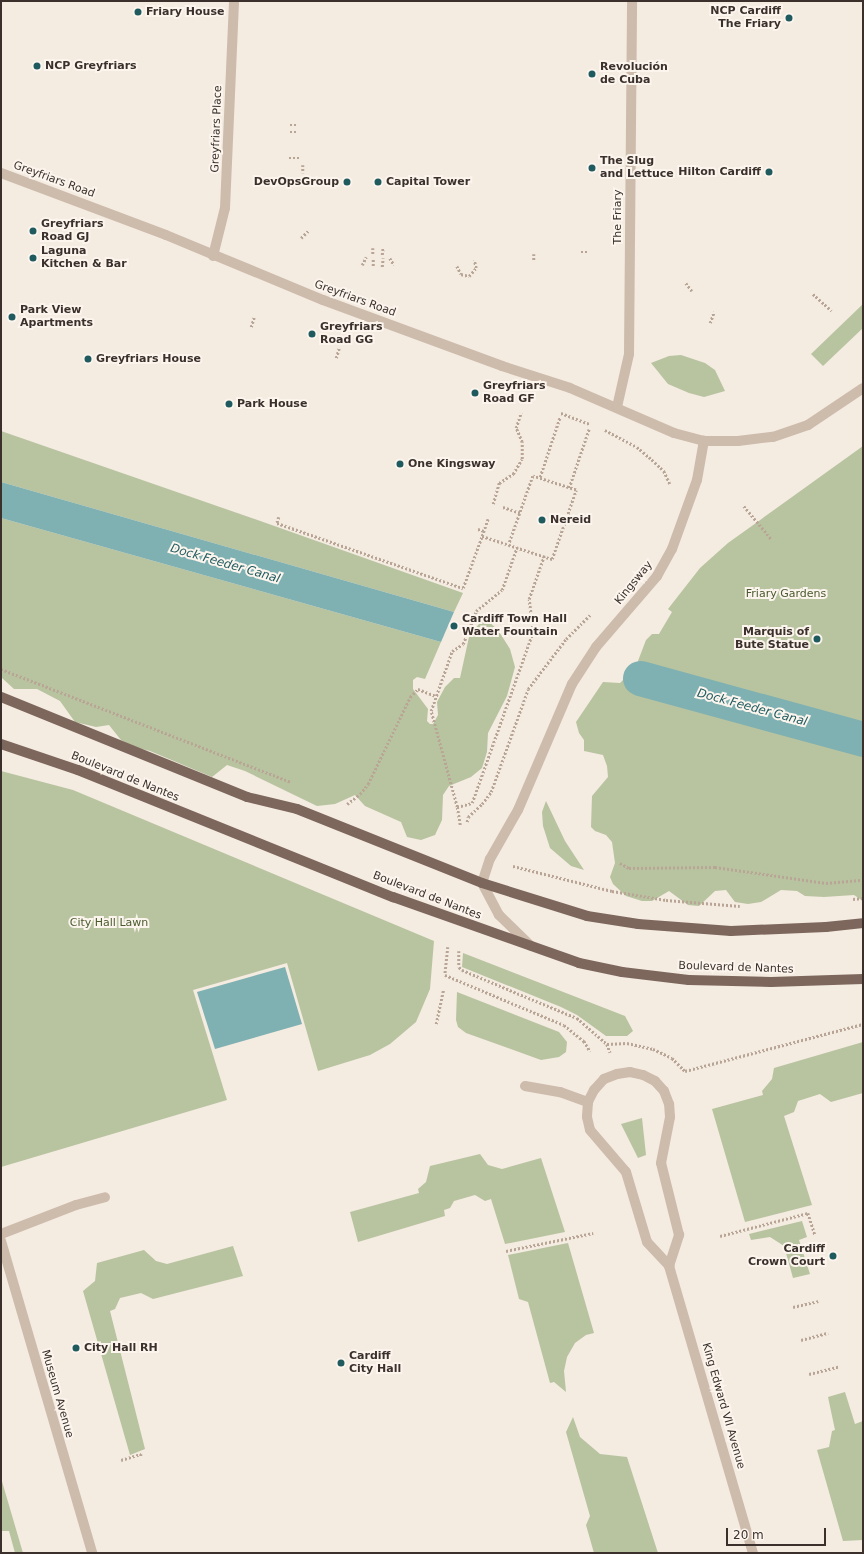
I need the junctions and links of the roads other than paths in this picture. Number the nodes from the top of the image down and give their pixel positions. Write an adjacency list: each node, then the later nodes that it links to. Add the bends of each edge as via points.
1 (234, 1): 4 (street, Greyfriars Place, via 225,201)
2 (632, 1): 6 (street, The Friary, via 629,354)
3 (1, 173): 4 (street, Greyfriars Road, via 166,235)
4 (212, 256): 6 (street, Greyfriars Road, via 323,300)
5 (863, 388): 7 (street, via 808,425 773,437)
6 (617, 407): 7 (street, Greyfriars Road, via 674,433)
7 (704, 441): 10 (street, Kingsway, via 697,480 672,549 657,576 596,647 572,684 518,810 490,859)
8 (1, 697): 10 (main road, via 247,797 297,809)
9 (1, 744): 12 (main road, Boulevard de Nantes, via 78,770 393,897)
10 (482, 883): 11 (main road, via 587,916 638,924 732,931 818,928); 12 (street, via 499,915)
11 (863, 923)
12 (533, 948): 13 (main road, Boulevard de Nantes, via 600,968 681,979 771,982)
13 (863, 979)
14 (524, 1086): 15 (street, via 560,1092)
15 (588, 1102): 19 (street, King Edward VII Avenue, via 587,1117 590,1130 626,1172 648,1242); 19 (street, via 604,1079 617,1074 643,1075 664,1091 670,1117 661,1163 679,1235)
16 (105, 1197): 17 (street, via 76,1205)
17 (1, 1234)
18 (1, 1241): 20 (street, Museum Avenue)
19 (669, 1266): 21 (street, King Edward VII Avenue)
20 (92, 1553)
21 (753, 1553)

